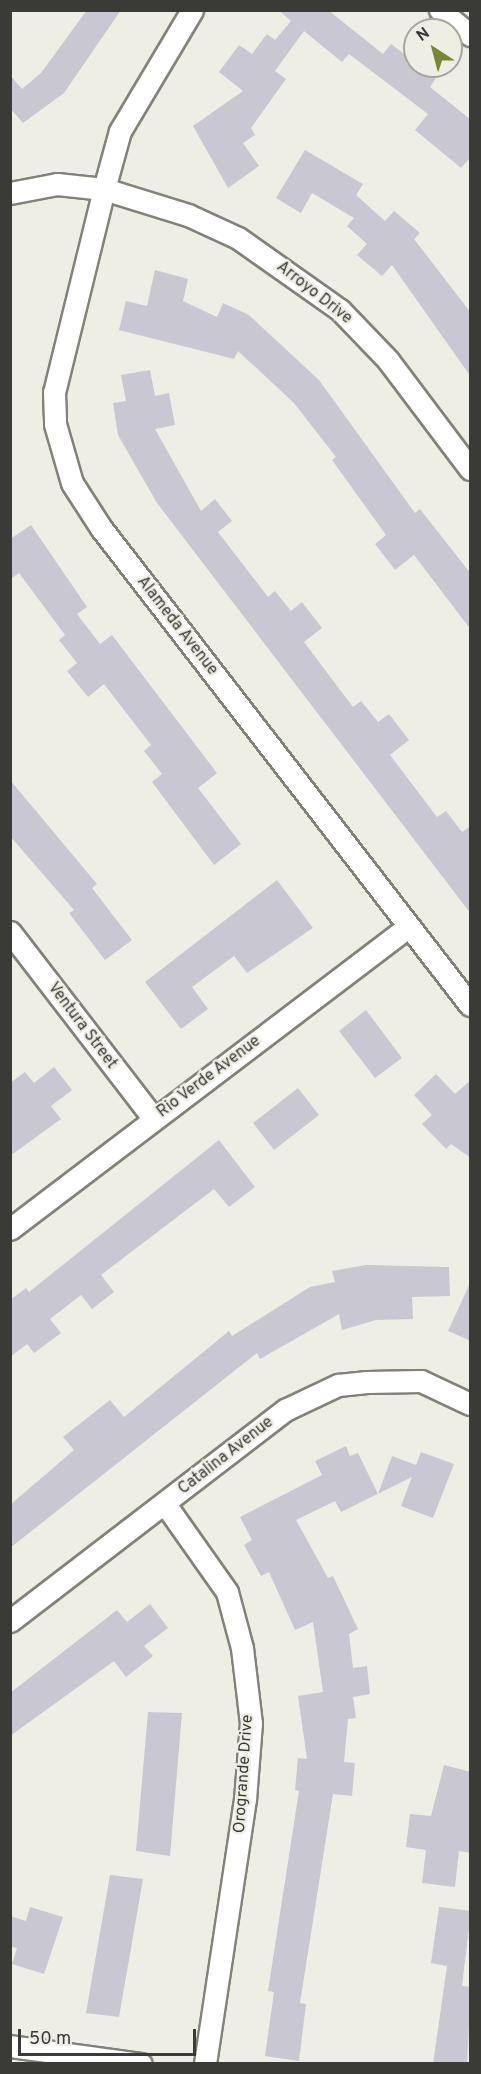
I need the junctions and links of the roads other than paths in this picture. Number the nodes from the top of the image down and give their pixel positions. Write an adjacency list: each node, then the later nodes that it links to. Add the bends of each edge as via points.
1 (192, 10): 4 (street, Alameda Avenue, via 120,131)
2 (440, 10): 3 (street)
3 (471, 35)
4 (104, 189): 5 (street, Arroyo Drive, via 57,184); 6 (street, Arroyo Drive, via 188,215 238,238 340,310 388,360); 7 (street, Alameda Avenue, via 54,392 63,460 101,528)
5 (10, 193)
6 (471, 469)
7 (408, 927): 9 (street, Alameda Avenue); 10 (street, Rio Verde Avenue)
8 (10, 932): 10 (street, Ventura Street)
9 (471, 1005)
10 (154, 1119): 11 (street, Rio Verde Avenue)
11 (10, 1229)
12 (471, 1404): 13 (street, Catalina Avenue, via 421,1381 338,1385 285,1410)
13 (165, 1504): 14 (street, Catalina Avenue); 17 (street, Orogrande Drive, via 227,1592 242,1648 251,1723 245,1799)
14 (10, 1621)
15 (10, 2046): 16 (street)
16 (141, 2064)
17 (205, 2064)

